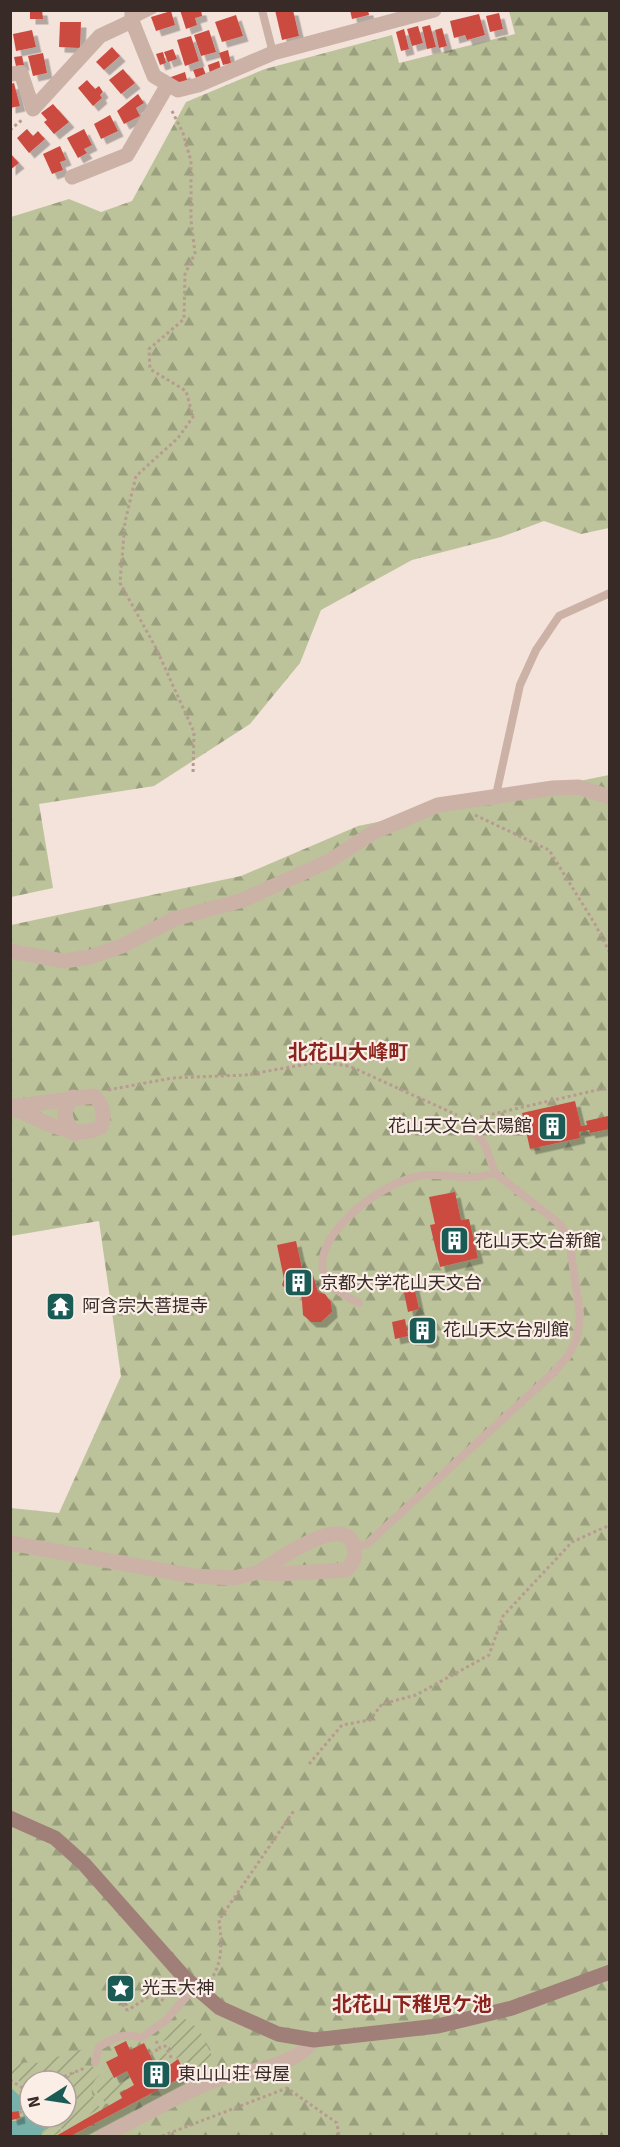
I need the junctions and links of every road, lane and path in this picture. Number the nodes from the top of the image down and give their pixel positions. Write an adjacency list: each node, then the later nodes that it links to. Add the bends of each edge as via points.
1 (153, 10): 5 (lane)
2 (262, 10): 6 (lane)
3 (434, 10): 4 (street)
4 (399, 15): 6 (street)
5 (132, 16): 7 (street, via 100,36 33,110 21,73); 8 (street, via 154,76)
6 (273, 53): 8 (street, via 198,86 178,90)
7 (10, 74)
8 (167, 86): 9 (street, via 127,155); 11 (path, via 172,113 191,161 195,253 185,274 184,319 149,349 150,369 186,391 193,417 178,438 136,476 125,522 120,583 156,648 194,732)
9 (72, 177)
10 (609, 593): 12 (lane, via 559,616 536,650 520,685)
11 (193, 775)
12 (496, 795): 13 (street, via 578,787); 14 (street)
13 (609, 796)
14 (450, 803): 15 (street, via 374,832 329,861 243,900 174,920 90,957 64,961); 16 (path, via 549,850)
15 (10, 951)
16 (609, 953)
17 (609, 1087): 20 (path)
18 (104, 1091): 20 (path, via 172,1078 219,1078 333,1062 350,1066)
19 (73, 1097): 21 (street, via 65,1112 66,1123); 21 (street, via 94,1096 102,1104 104,1115 101,1127); 21 (street, via 10,1107)
20 (466, 1120): 22 (lane, via 485,1145)
21 (75, 1134)
22 (495, 1173): 23 (lane, via 474,1179 425,1175 399,1183 375,1194 341,1224 327,1244 322,1262 325,1279 337,1292); 26 (lane, via 561,1224 569,1240 580,1314 577,1338 553,1373 367,1545)
23 (359, 1303)
24 (609, 1526): 28 (path, via 572,1542 503,1616 489,1655 416,1695 382,1704 369,1720 342,1725)
25 (10, 1543): 27 (street, via 193,1576 234,1578)
26 (354, 1548): 27 (street, via 353,1563 346,1570); 27 (street, via 346,1535 335,1532)
27 (259, 1572)
28 (309, 1764)
29 (295, 1809): 33 (path, via 219,1920 220,1966)
30 (10, 1818): 33 (street, via 55,1838 84,1864)
31 (609, 1972): 36 (street, via 512,2008 438,2026)
32 (122, 1980): 34 (path, via 125,2009 153,1994)
33 (199, 1991): 36 (street, via 220,2008 250,2023 278,2034); 40 (lane, via 141,2038 127,2035 99,2047)
34 (167, 2003)
35 (154, 2036): 37 (path)
36 (314, 2040): 42 (street, via 304,2053 210,2082)
37 (160, 2048): 38 (path); 39 (path, via 165,2046)
38 (150, 2054)
39 (172, 2059)
40 (92, 2064): 41 (path)
41 (78, 2070)
42 (103, 2136)
43 (162, 2136): 44 (path, via 286,2088 338,2123)
44 (339, 2136)

